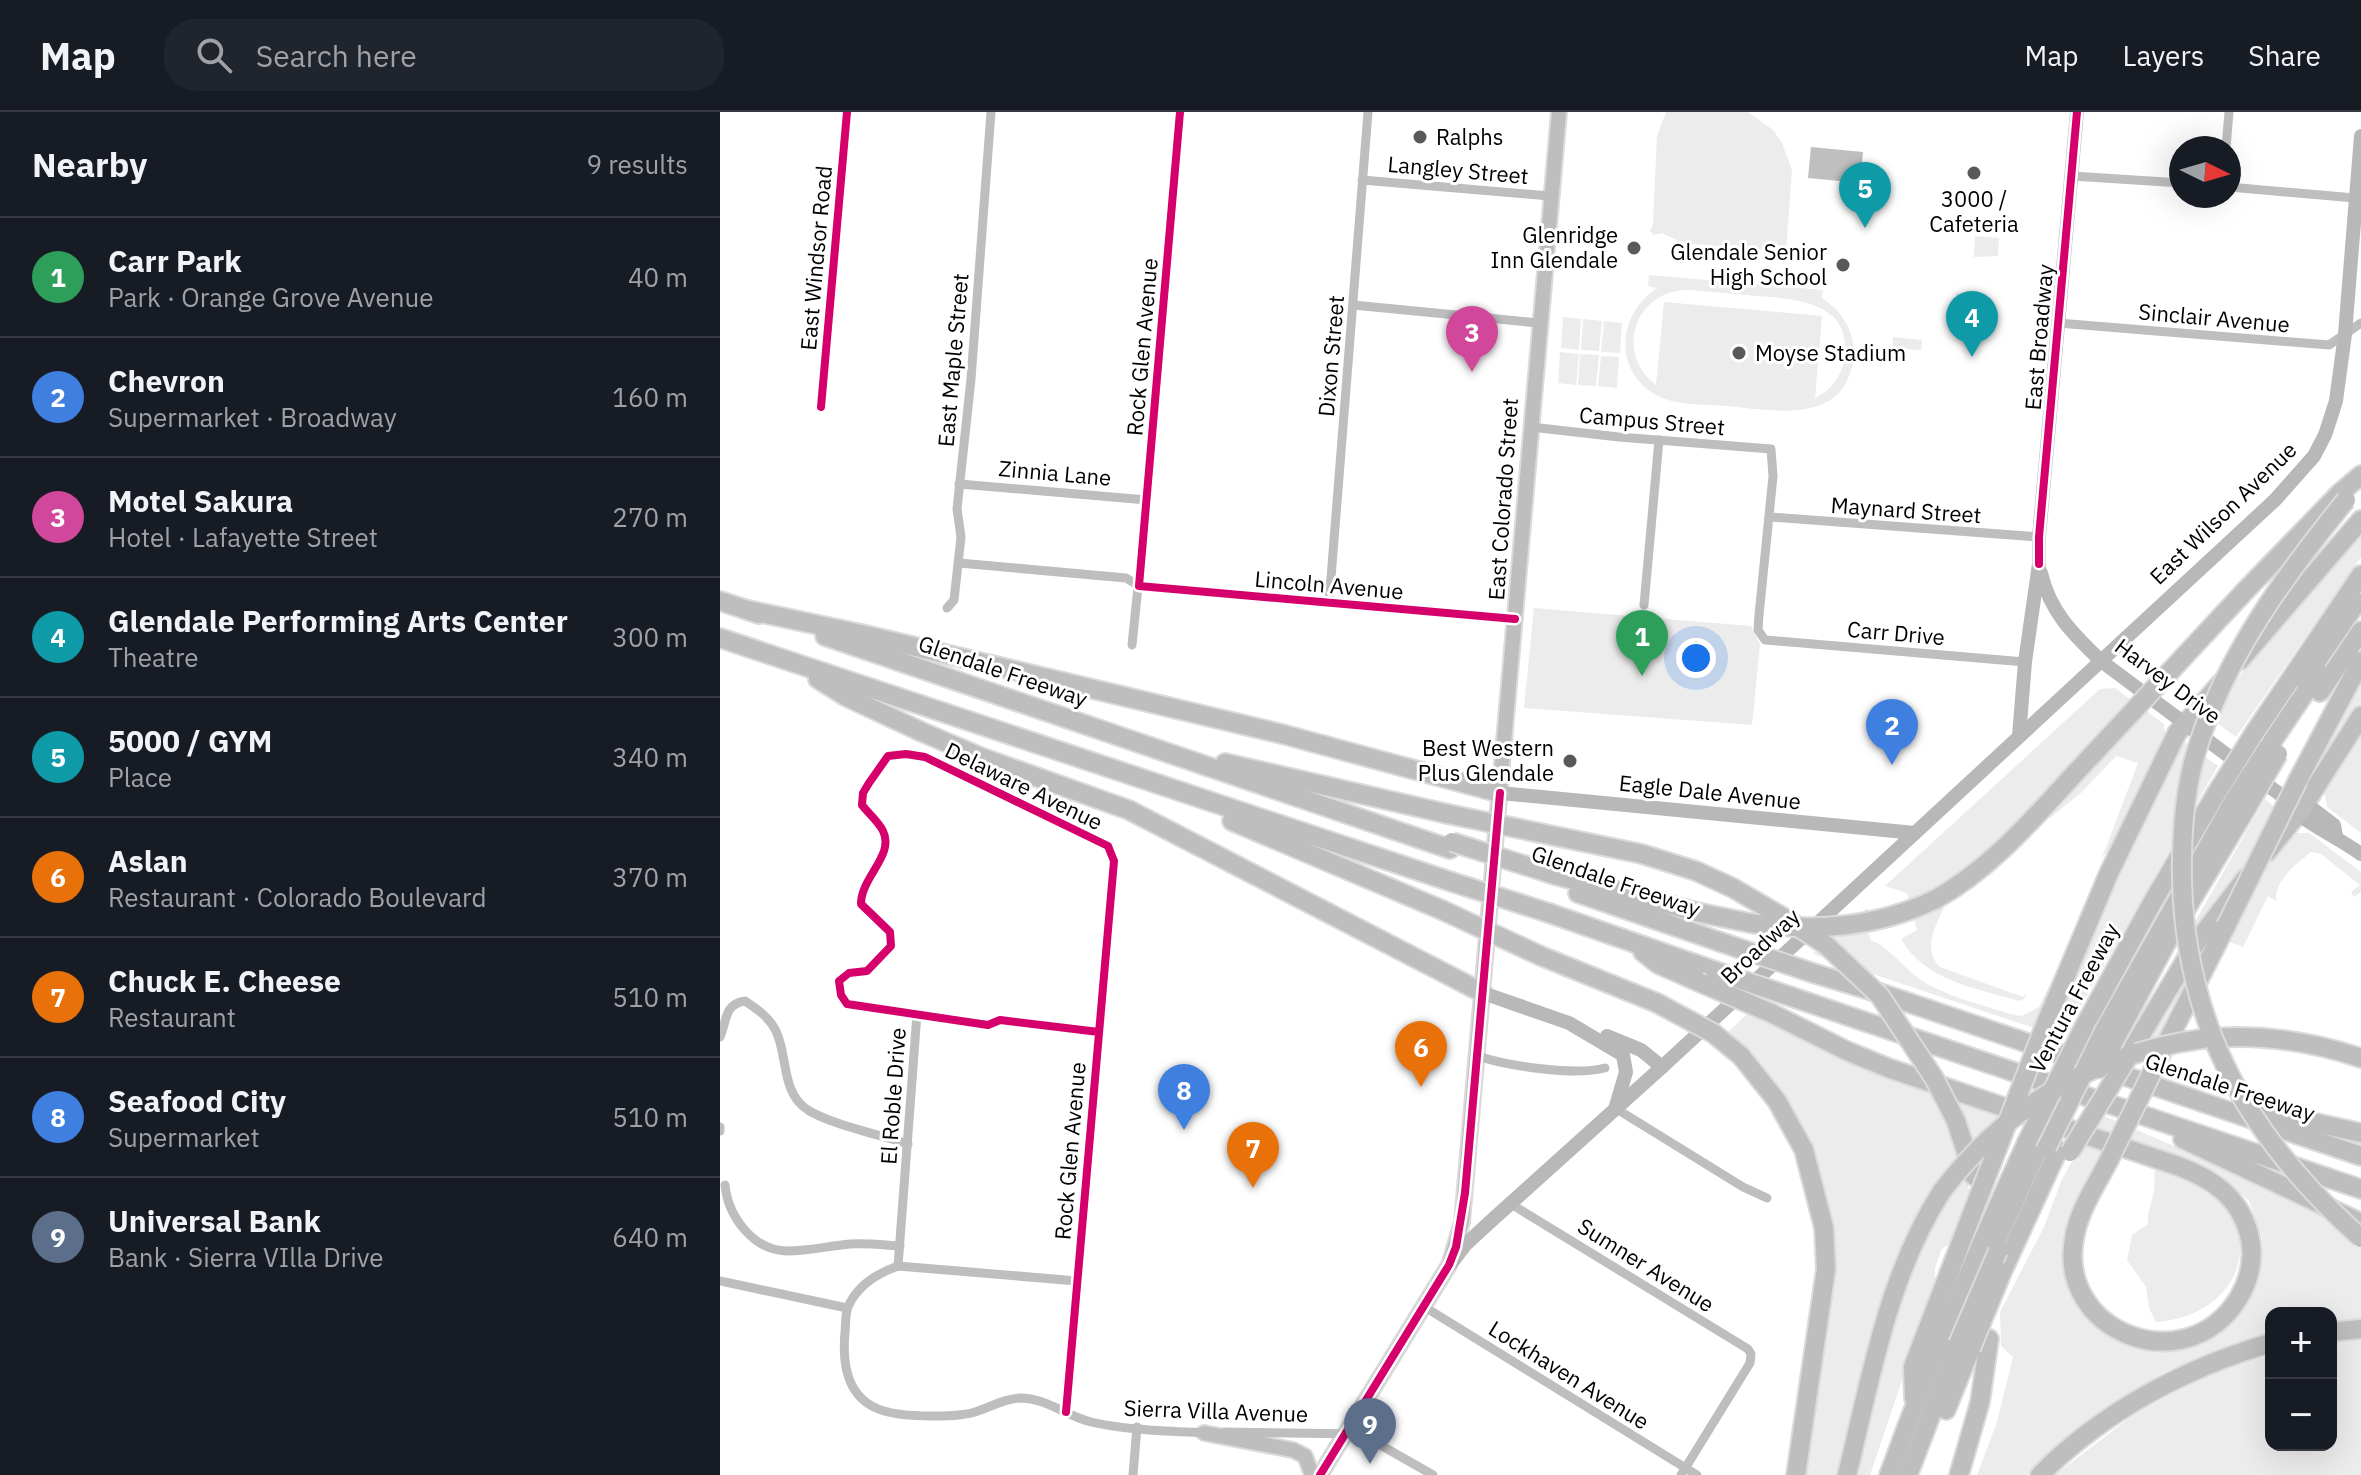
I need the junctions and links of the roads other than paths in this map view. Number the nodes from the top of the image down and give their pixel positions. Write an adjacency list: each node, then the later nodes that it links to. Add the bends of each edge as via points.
1 (847, 112): 21 (street, East Windsor Road)
2 (991, 112): 25 (street, East Maple Street)
3 (1180, 112): 27 (street, Rock Glen Avenue)
4 (1368, 112): 11 (street, Dixon Street)
5 (1559, 112): 14 (main road, East Colorado Street)
6 (2077, 112): 10 (main road, East Broadway)
7 (2229, 112): 8 (street)
8 (2227, 136)
9 (2361, 136): 15 (main road, East Wilson Avenue)
10 (2072, 176): 12 (street); 18 (main road, East Broadway)
11 (1362, 180): 14 (street, Langley Street); 16 (street, Dixon Street)
12 (2169, 182)
13 (2241, 188): 15 (street)
14 (1550, 196): 17 (main road, East Colorado Street)
15 (2355, 198): 20 (main road, East Wilson Avenue)
16 (1353, 305): 17 (street); 37 (street, Dixon Street)
17 (1538, 323): 22 (main road, East Colorado Street)
18 (2058, 323): 20 (street, Sinclair Avenue, via 2329,345); 30 (main road, East Broadway)
19 (2361, 323): 20 (street, Sinclair Avenue)
20 (2345, 334): 46 (main road, East Wilson Avenue, via 2336,401 2314,456 2293,482)
21 (821, 407)
22 (1531, 427): 23 (street, Campus Street); 42 (main road, East Colorado Street)
23 (1659, 440): 28 (street, Campus Street, via 1771,449); 38 (street)
24 (2361, 478): 26 (highway)
25 (959, 484): 27 (street, Zinnia Lane); 31 (street, East Maple Street)
26 (2343, 496): 63 (highway, bridge, via 1991,860 1936,899 1850,926 1803,928 1750,923); 88 (highway, bridge, via 2265,607 2215,700 2188,788 2182,864 2192,968 2219,1055 2276,1148 2308,1189)
27 (1147, 500): 34 (street, Rock Glen Avenue)
28 (1770, 517): 30 (street, Maynard Street); 48 (street, Carr Drive, via 1758,630 1765,640)
29 (2361, 520): 51 (highway)
30 (2039, 537): 32 (main road, East Broadway)
31 (959, 563): 34 (street, Lincoln Avenue, via 1126,578); 39 (street, East Maple Street, via 954,600)
32 (2039, 564): 46 (main road, Harvey Drive, via 2044,589 2059,617); 48 (main road, East Broadway)
33 (2361, 575): 54 (highway, Ventura Freeway)
34 (1139, 586): 37 (street, Lincoln Avenue); 45 (street, Rock Glen Avenue)
35 (2361, 596): 54 (highway)
36 (720, 601): 40 (highway, Glendale Freeway)
37 (1329, 603): 42 (street, Lincoln Avenue)
38 (1644, 605)
39 (947, 608)
40 (748, 610): 53 (highway, Glendale Freeway); 57 (highway, via 1282,734)
41 (2361, 610): 54 (highway)
42 (1515, 619): 57 (main road, East Colorado Street)
43 (2361, 631): 54 (highway, Ventura Freeway)
44 (720, 638): 49 (highway)
45 (1132, 645)
46 (2101, 661): 51 (main road, Harvey Drive); 52 (main road, Broadway)
47 (2361, 661): 64 (highway, bridge, via 2298,780 2226,926 2161,1054 2108,1162 2081,1216 2072,1251 2075,1274 2099,1318 2152,1342 2182,1340 2225,1316 2242,1292 2251,1259 2246,1224 2219,1187 2178,1166 1888,1068 1847,1051 1658,964)
48 (2025, 662): 52 (main road, East Broadway)
49 (796, 664): 56 (highway); 65 (highway, via 845,696 922,732 1129,810)
50 (2361, 716): 59 (highway)
51 (2186, 722): 59 (main road, Harvey Drive); 101 (highway, bridge, via 2109,873 2046,1023 1913,1367)
52 (2019, 736): 60 (main road, Broadway)
53 (1137, 742): 63 (highway, Glendale Freeway, bridge); 82 (highway, bridge, via 1642,854 1733,888 1826,945 1880,996 1934,1078 1956,1121)
54 (2266, 743): 58 (highway, Ventura Freeway, bridge); 58 (highway, Ventura Freeway, bridge)
55 (925, 757): 61 (street, Delaware Avenue); 66 (street, El Roble Drive, via 888,756 863,793 862,805 884,831 885,844 880,863 864,884 861,904 890,932 891,946 867,971 849,973 839,981 847,1004)
56 (1123, 775): 64 (highway, bridge); 112 (highway, bridge, via 1657,1003 1713,1033 1741,1056 1777,1101 1804,1150 1824,1228 1826,1269)
57 (1500, 793): 60 (main road, Eagle Dale Avenue); 65 (main road, East Colorado Street)
58 (2230, 801): 69 (highway, Ventura Freeway, via 2172,932); 69 (highway, Ventura Freeway, via 2152,903)
59 (2301, 810): 62 (main road, Harvey Drive, via 2302,817 2325,834); 80 (highway, bridge, via 2196,943 2133,1048)
60 (1915, 833): 73 (main road, Broadway)
61 (1108, 846): 68 (street, Rock Glen Avenue, via 1114,861)
62 (2361, 854)
63 (1553, 879): 75 (highway, Glendale Freeway, bridge, via 1738,948)
64 (1628, 941): 76 (highway, bridge)
65 (1483, 993): 67 (main road); 71 (main road, East Colorado Street)
66 (917, 1014): 68 (street); 79 (street, El Roble Drive)
67 (1569, 1023): 73 (main road, via 1641,1050); 77 (main road, via 1623,1055 1626,1072)
68 (1099, 1032): 93 (street, Rock Glen Avenue)
69 (2100, 1032): 80 (highway, Ventura Freeway, bridge); 80 (highway, Ventura Freeway, bridge)
70 (720, 1037): 79 (street, via 729,1008 745,1001 776,1031 788,1083 808,1110)
71 (1478, 1056): 74 (street, via 1580,1072); 90 (main road, East Colorado Street, via 1463,1213)
72 (2361, 1058): 113 (highway, bridge, via 2288,1040 2238,1037 2173,1044 2120,1058 2050,1091 1987,1139 1942,1191 1915,1237 1892,1294)
73 (1662, 1067): 77 (main road, Broadway)
74 (1605, 1068)
75 (2125, 1078): 78 (highway); 81 (highway, Glendale Freeway)
76 (2115, 1106): 84 (highway); 87 (highway)
77 (1615, 1108): 85 (street); 86 (main road, Broadway)
78 (2361, 1133)
79 (908, 1144): 89 (street, El Roble Drive)
80 (2049, 1147): 100 (highway, bridge, via 1998,1251); 100 (highway, bridge, via 2046,1174); 101 (highway, Ventura Freeway, via 1977,1251); 115 (highway, via 1960,1321)
81 (2361, 1156)
82 (1974, 1176)
83 (725, 1185): 89 (street, via 726,1200 743,1230 784,1251 853,1244)
84 (2361, 1189)
85 (1767, 1198)
86 (1511, 1204): 90 (main road, Broadway); 106 (street, Sumner Avenue, via 1748,1349 1750,1363)
87 (2361, 1223)
88 (2361, 1238)
89 (900, 1246): 91 (street, El Roble Drive)
90 (1449, 1265): 94 (main road, East Colorado Street)
91 (898, 1266): 93 (street); 95 (street, via 879,1273)
92 (720, 1281): 95 (street)
93 (1077, 1281): 102 (street, Rock Glen Avenue)
94 (1423, 1306): 105 (main road, East Colorado Street); 106 (street, Lockhaven Avenue)
95 (847, 1308): 102 (street, Sierra Villa Avenue, via 846,1376 873,1407 956,1417 1026,1398)
96 (2361, 1329): 97 (highway)
97 (2337, 1331)
98 (1989, 1339): 118 (highway, via 1980,1402)
99 (2265, 1345): 119 (highway, via 2187,1372 2140,1399 2062,1453)
100 (1965, 1346): 116 (highway); 117 (highway)
101 (1914, 1406): 114 (highway, Ventura Freeway)
102 (1066, 1412): 103 (street, Sierra Villa Avenue, via 1086,1421)
103 (1137, 1427): 104 (street, Sierra Villa Avenue); 107 (street)
104 (1204, 1433): 105 (street, Sierra Villa Avenue); 108 (main road, via 1293,1450 1305,1456)
105 (1346, 1433): 109 (main road, East Colorado Street); 110 (street, Sierra Villa Avenue, via 1370,1437)
106 (1684, 1471): 111 (street, Lockhaven Avenue)
107 (1133, 1475)
108 (1312, 1475)
109 (1320, 1475)
110 (1433, 1475)
111 (1697, 1475)
112 (1796, 1475)
113 (1847, 1475)
114 (1889, 1475)
115 (1900, 1475)
116 (1908, 1475)
117 (1918, 1475)
118 (1959, 1475)
119 (2040, 1475)

